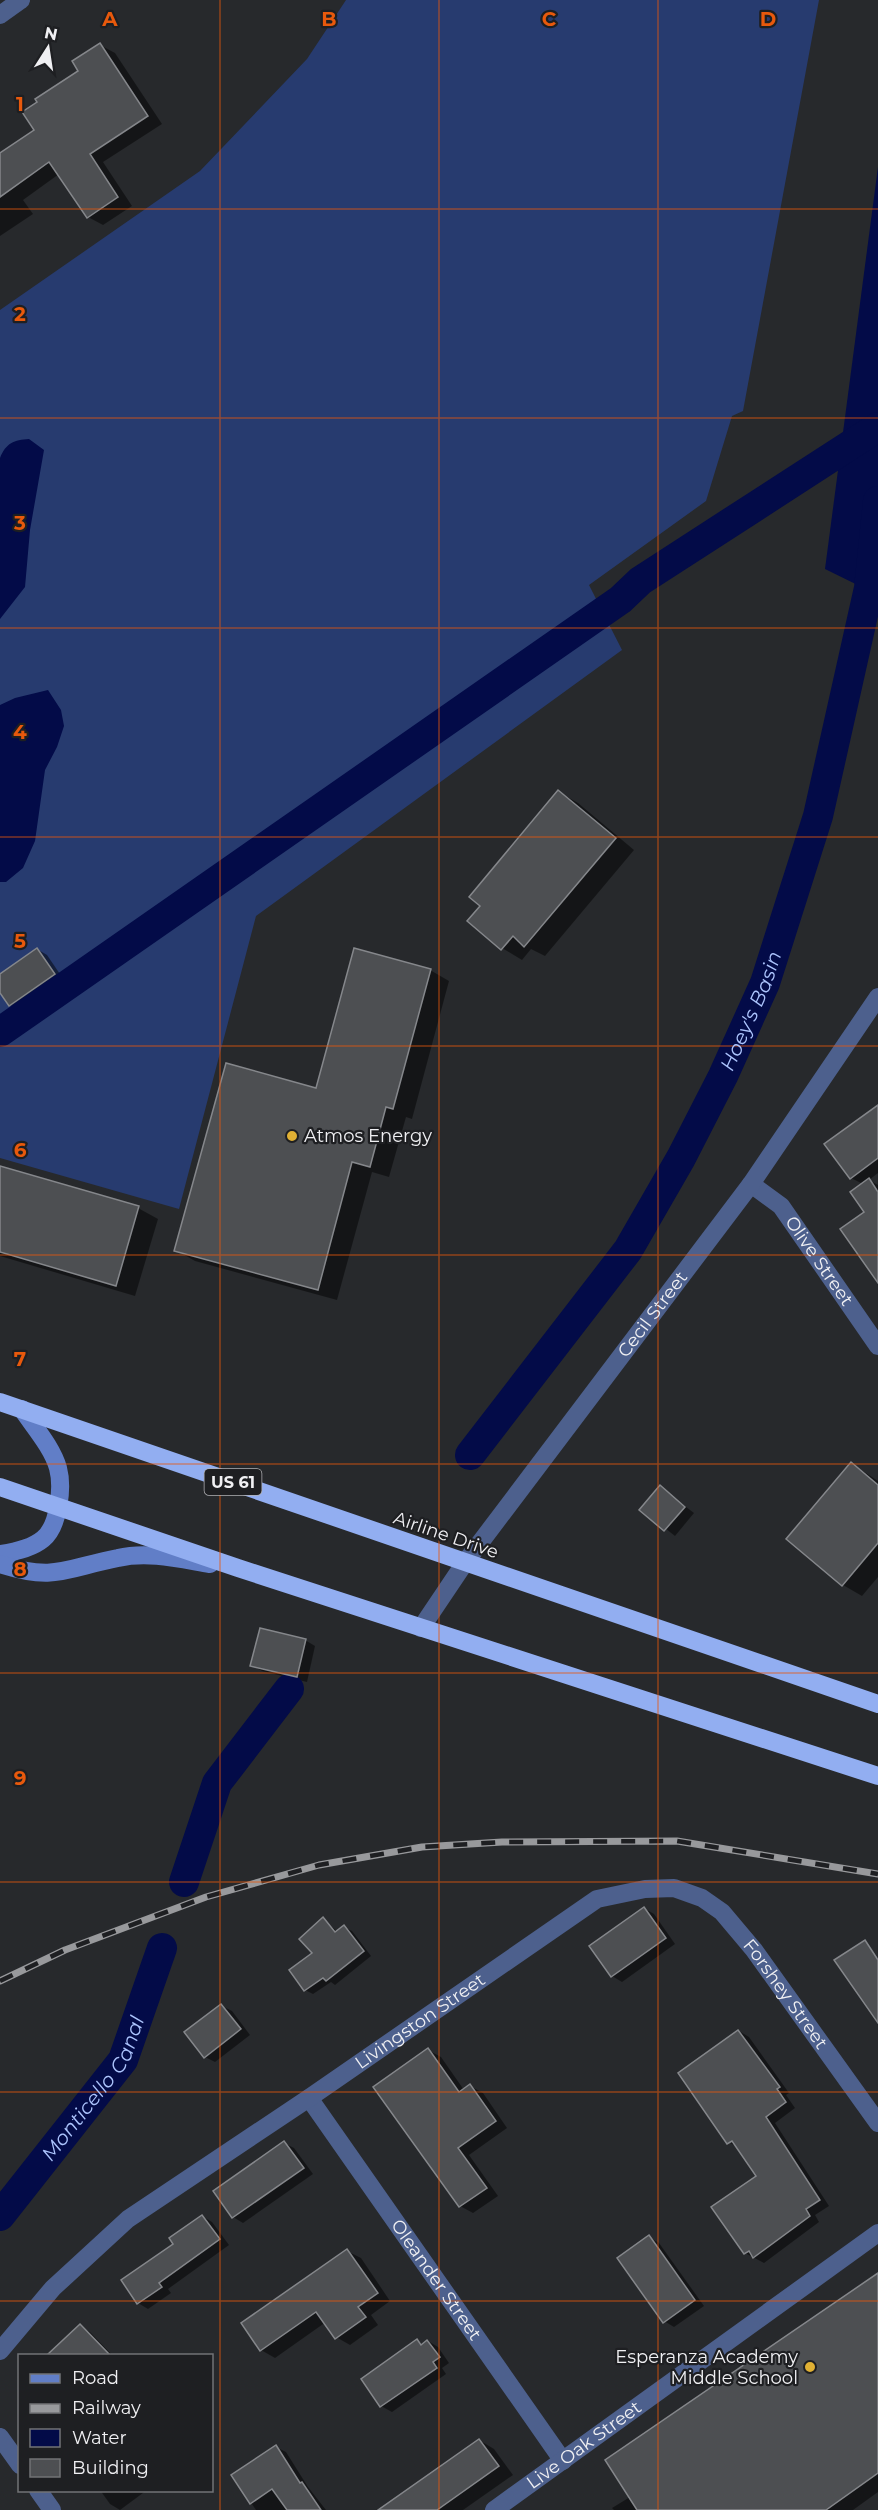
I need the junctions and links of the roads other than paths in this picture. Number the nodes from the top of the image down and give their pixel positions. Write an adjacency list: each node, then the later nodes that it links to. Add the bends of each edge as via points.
1 (21, 0): 2 (street)
2 (0, 15)
3 (878, 997): 4 (street, Cecil Street)
4 (751, 1184): 5 (street, Olive Street, via 781,1206); 12 (street, Cecil Street)
5 (876, 1339)
6 (0, 1402): 7 (highway, Airline Drive / US 61)
7 (22, 1409): 9 (street, via 58,1467); 12 (highway, Airline Drive / US 61)
8 (0, 1487): 9 (highway)
9 (58, 1506): 10 (street, via 45,1538); 13 (highway)
10 (0, 1554)
11 (0, 1564): 13 (street, via 48,1574 142,1555)
12 (464, 1564): 14 (street, Cecil Street); 15 (highway, Airline Drive / US 61)
13 (238, 1569): 14 (highway)
14 (421, 1628): 16 (highway)
15 (878, 1704)
16 (878, 1776)
17 (674, 1888): 18 (street, Livingston Street, via 645,1889 597,1899); 19 (street, Forshey Street, via 702,1898 722,1912 754,1950)
18 (309, 2098): 21 (street, Livingston Street, via 128,2219 54,2288); 23 (street, Oleander Street)
19 (878, 2123)
20 (878, 2233): 23 (street, Live Oak Street)
21 (0, 2351)
22 (0, 2437): 24 (street)
23 (563, 2461): 27 (street, Live Oak Street)
24 (18, 2462)
25 (39, 2492): 26 (street)
26 (52, 2510)
27 (494, 2510)

